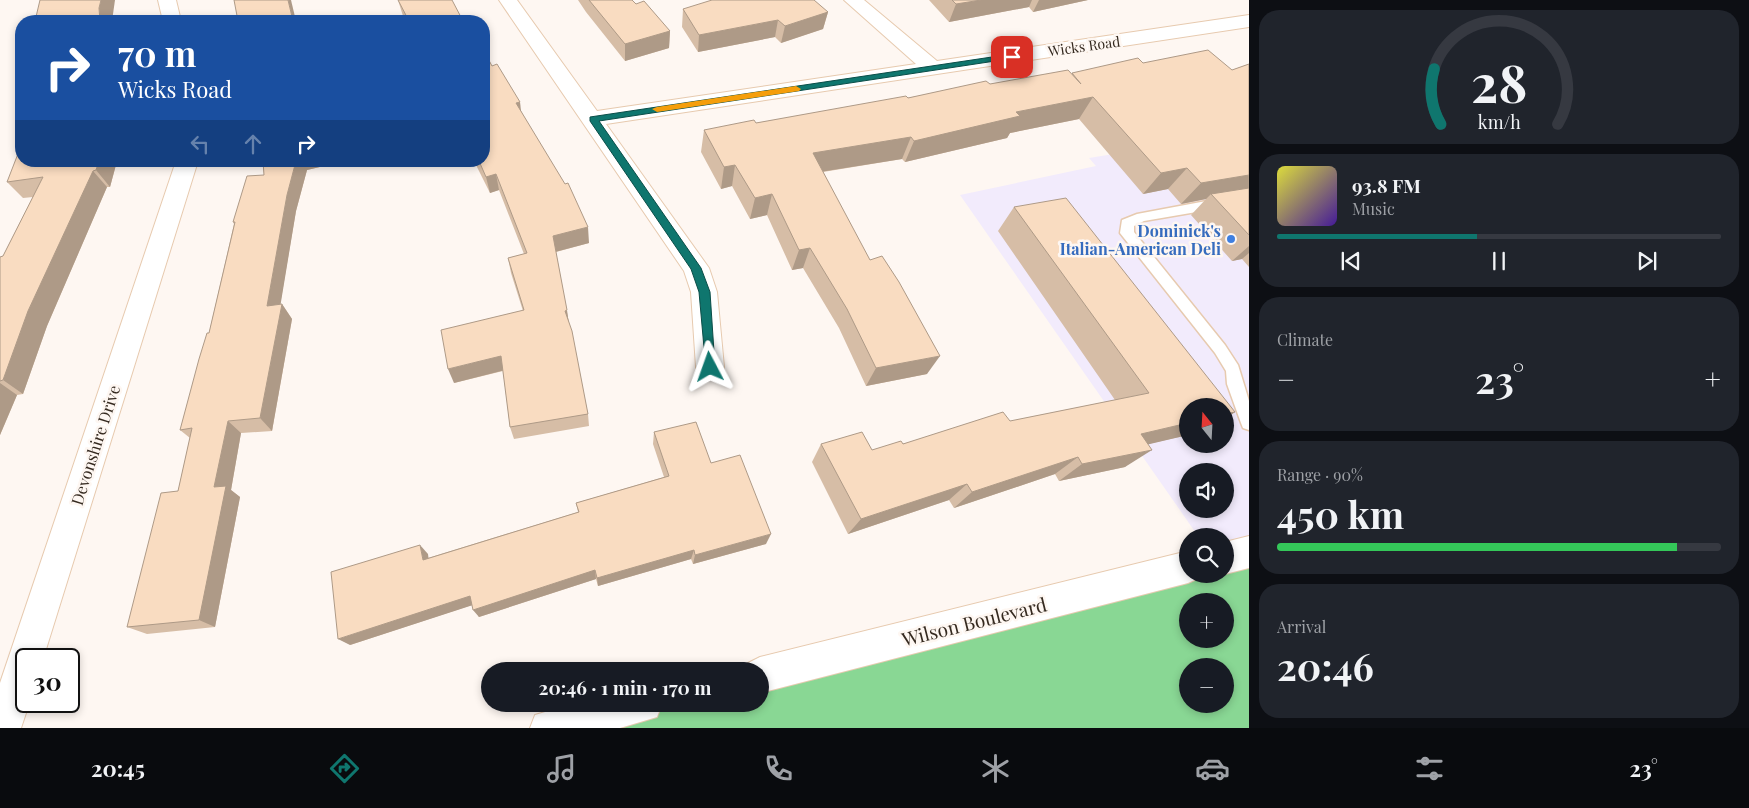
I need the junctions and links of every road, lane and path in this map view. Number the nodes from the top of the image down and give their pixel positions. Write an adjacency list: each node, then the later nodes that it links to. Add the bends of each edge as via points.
1 (167, 0): 4 (street)
2 (508, 0): 7 (street)
3 (853, 0): 6 (street)
4 (171, 15)
5 (1249, 22): 6 (street, Wicks Road)
6 (933, 68): 7 (street, Wicks Road)
7 (593, 119): 10 (street, via 696,268 704,292)
8 (185, 167): 17 (street, Devonshire Drive)
9 (1249, 198): 11 (lane, via 1142,216 1127,223 1127,232 1233,370)
10 (710, 367)
11 (1249, 422)
12 (1249, 552): 13 (street)
13 (1234, 556)
14 (1179, 569): 15 (street, Wilson Boulevard)
15 (769, 673)
16 (612, 712): 18 (street)
17 (3, 728)
18 (548, 728)

